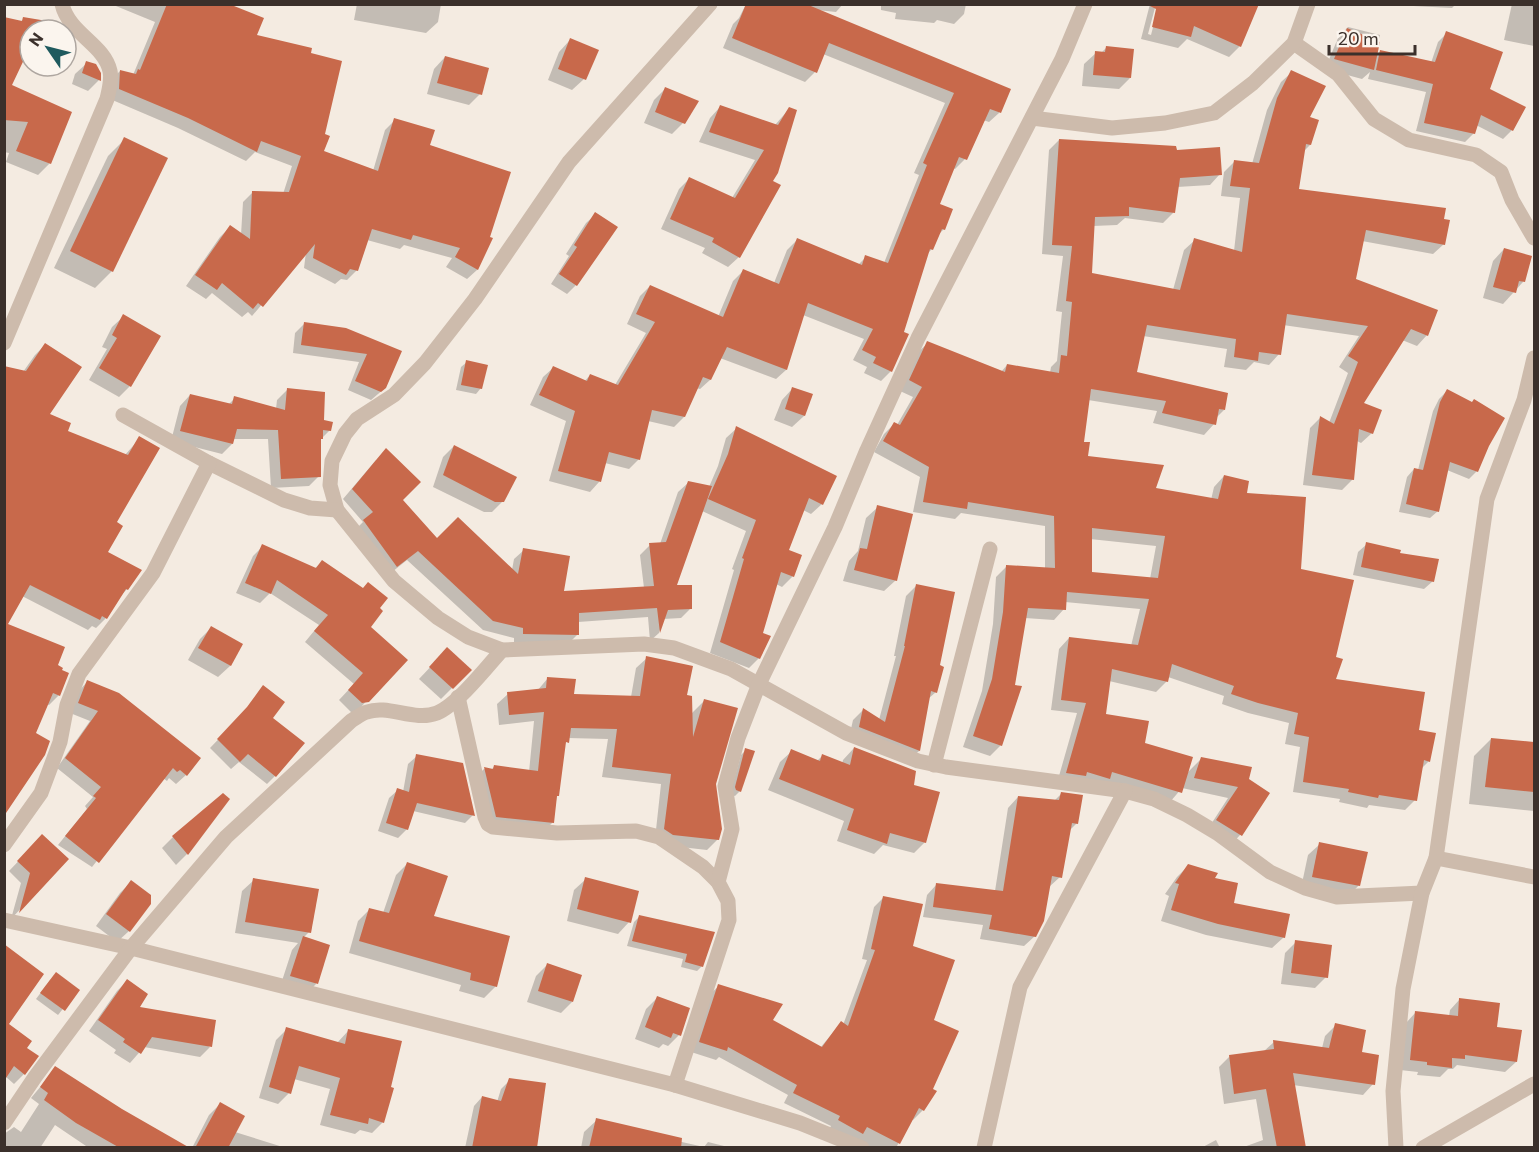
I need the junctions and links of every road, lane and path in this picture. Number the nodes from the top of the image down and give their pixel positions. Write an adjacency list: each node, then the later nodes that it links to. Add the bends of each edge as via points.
1 (62, 4): 8 (street, via 71,25 99,51 110,68 111,78 107,99)
2 (710, 4): 12 (street, via 569,162 425,363 394,395 357,419 345,434 332,461 330,485)
3 (1084, 4): 6 (street)
4 (1308, 4): 5 (street)
5 (1294, 43): 6 (street, via 1253,83 1214,113 1112,128); 7 (street, via 1338,74 1374,119 1409,140 1476,155 1501,172)
6 (1032, 118): 15 (street, via 918,338 835,527)
7 (1534, 238)
8 (4, 343)
9 (1534, 358): 20 (street, via 1524,400 1487,499)
10 (123, 415): 11 (street)
11 (209, 463): 12 (street, via 284,500 310,508); 19 (street, via 153,573 79,674 42,793)
12 (337, 510): 14 (street, via 394,581 438,618 468,637)
13 (990, 549): 17 (street)
14 (502, 650): 15 (street, via 644,644 703,657); 16 (street)
15 (759, 684): 17 (street, via 846,733); 22 (street, via 725,786 732,829)
16 (458, 697): 22 (street, via 488,824 557,833 636,831 659,837); 25 (street, via 437,712 413,716 369,711 351,721 226,837)
17 (934, 765): 18 (street)
18 (1125, 791): 23 (street, via 1154,799 1187,815 1270,872 1305,888 1337,897); 30 (street, via 1020,987)
19 (4, 845)
20 (1436, 858): 21 (street); 23 (street)
21 (1534, 877)
22 (718, 882): 27 (street, via 728,901 729,920)
23 (1422, 893): 31 (street, via 1402,989 1393,1091)
24 (4, 920): 25 (street)
25 (131, 948): 27 (street); 28 (street)
26 (1534, 1084): 32 (street)
27 (675, 1085): 29 (street, via 800,1123)
28 (4, 1123)
29 (862, 1148)
30 (984, 1148)
31 (1396, 1148)
32 (1423, 1148)

